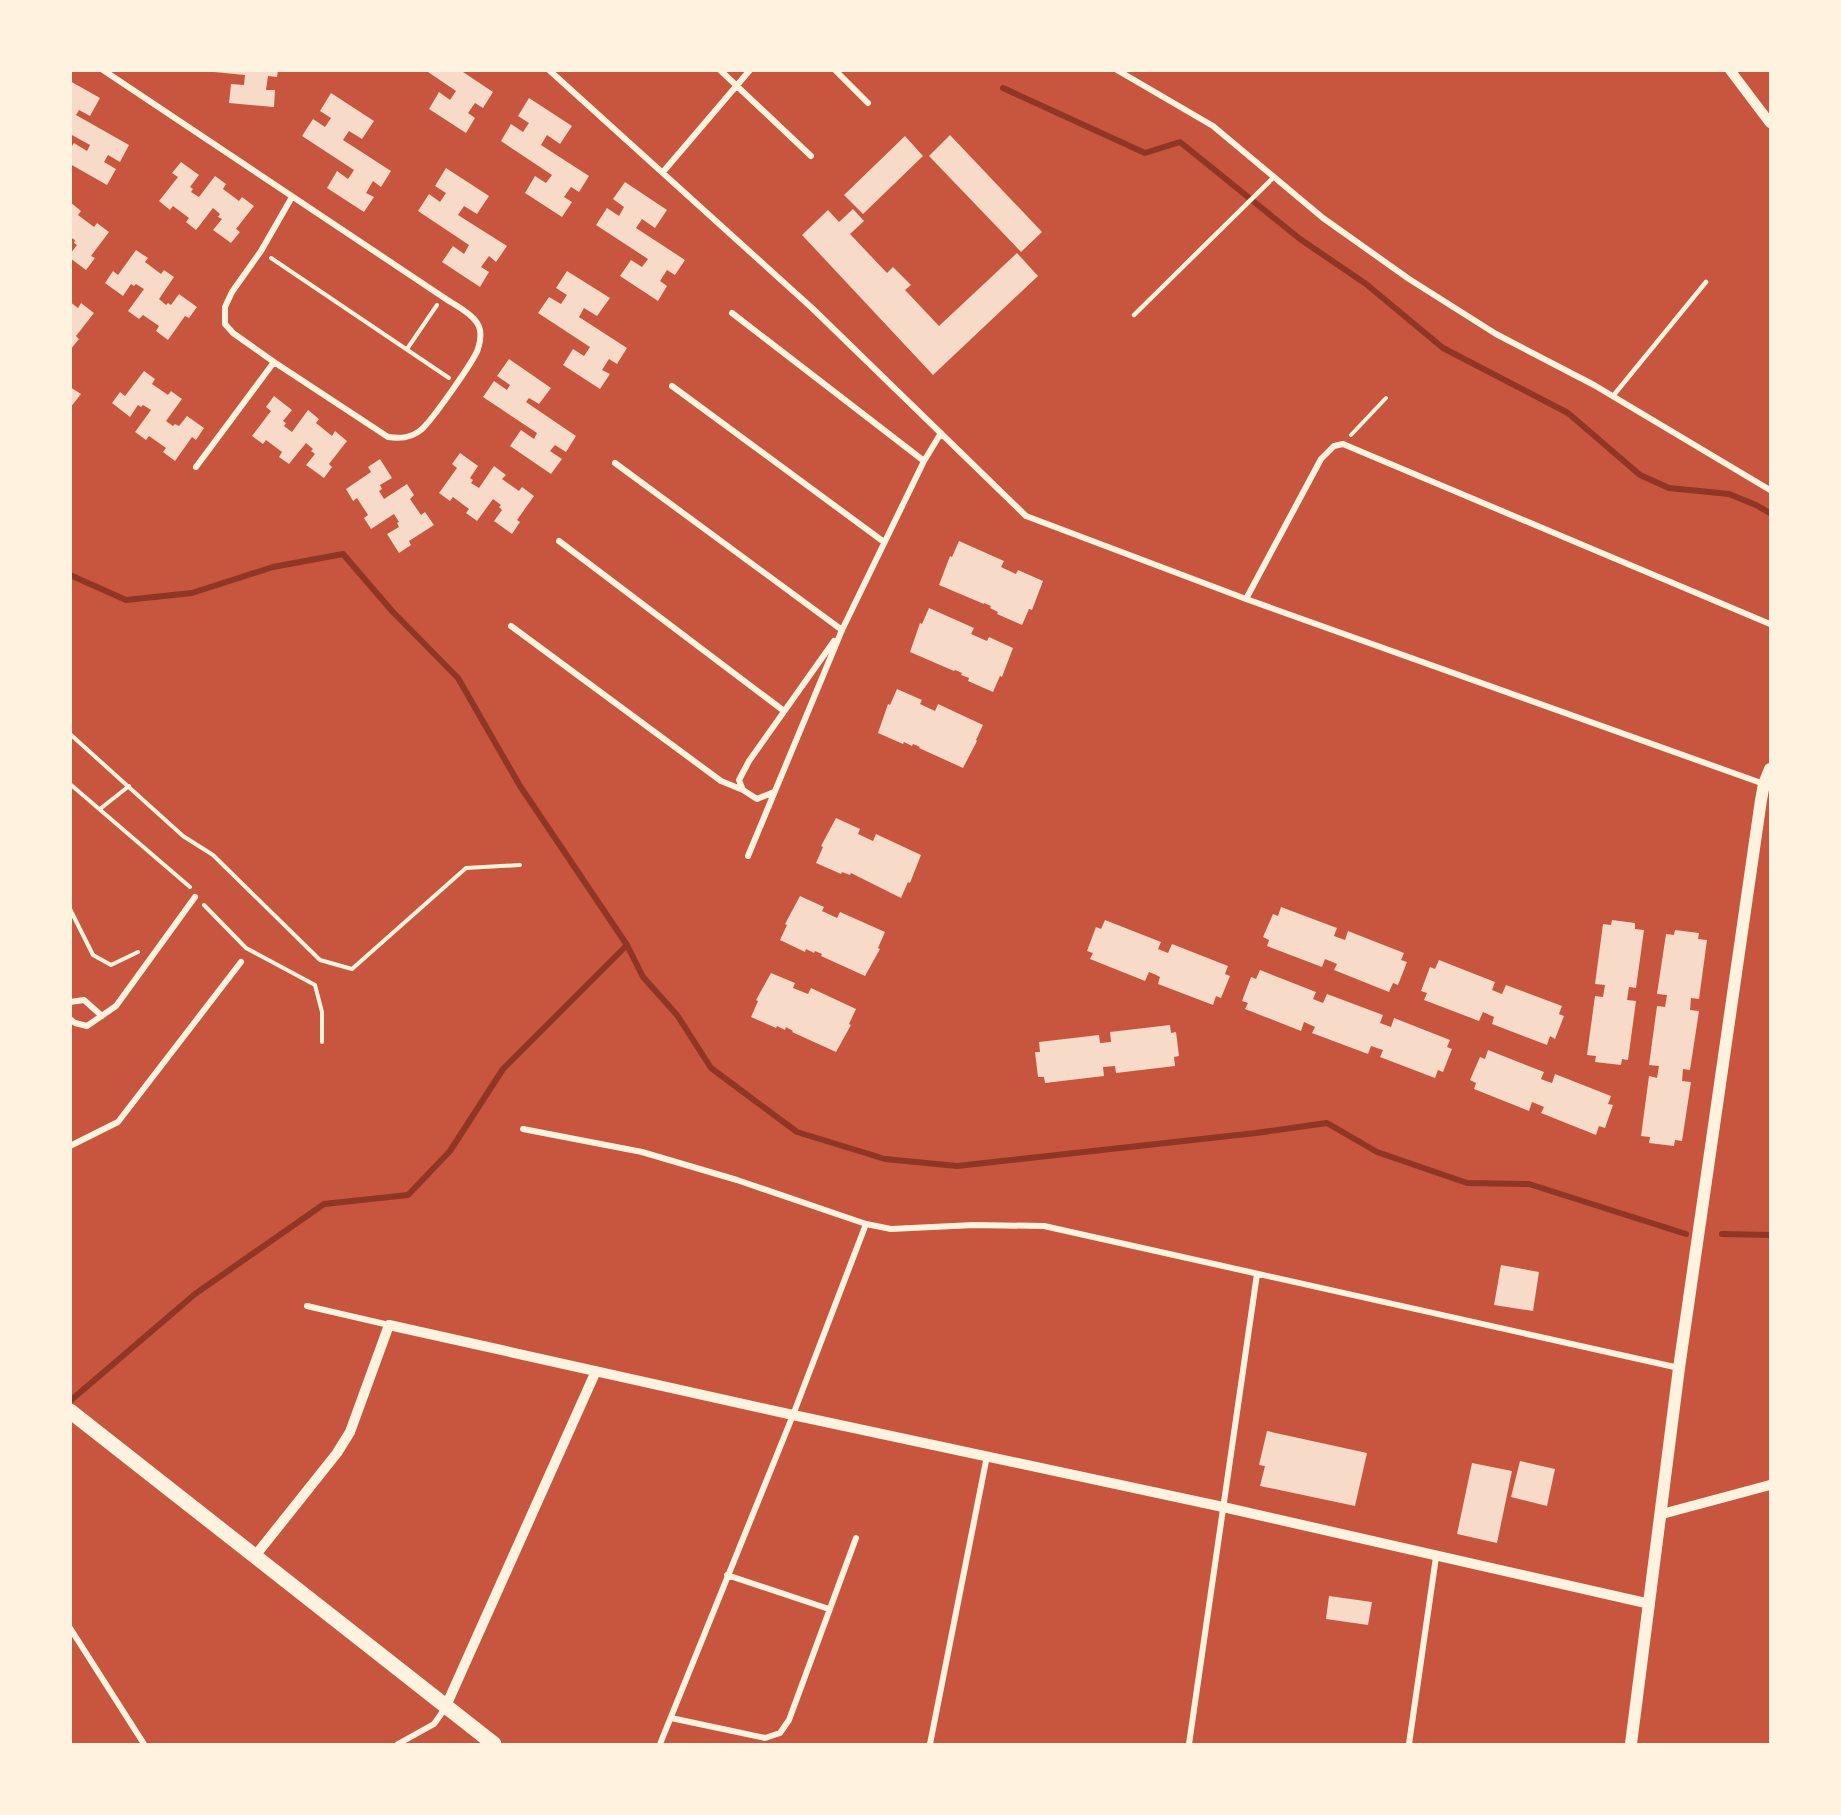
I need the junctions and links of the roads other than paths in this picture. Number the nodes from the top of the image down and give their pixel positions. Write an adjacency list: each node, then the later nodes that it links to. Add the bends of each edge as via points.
1 (103, 70): 14 (street)
2 (549, 70): 12 (street)
3 (720, 70): 8 (street)
4 (750, 70): 8 (street)
5 (835, 70): 9 (street)
6 (1117, 70): 13 (street, via 1213,126)
7 (1730, 70): 10 (street)
8 (737, 86): 11 (street); 12 (street)
9 (868, 103)
10 (1770, 123)
11 (812, 156)
12 (663, 172): 21 (street)
13 (1274, 177): 17 (lane); 20 (street, via 1323,218 1409,279 1496,334)
14 (292, 197): 18 (street, via 225,308 225,324 233,333); 18 (street, via 472,317 481,332 478,350 457,384 423,428 411,436 388,437)
15 (1706, 282): 20 (lane)
16 (732, 313): 22 (street)
17 (1134, 315)
18 (274, 362): 24 (street)
19 (672, 386): 27 (street)
20 (1613, 396): 25 (street)
21 (941, 434): 22 (street); 28 (street, via 1026,516)
22 (924, 461): 27 (street)
23 (615, 463): 31 (street)
24 (196, 467)
25 (1770, 490)
26 (559, 541): 32 (street)
27 (884, 542): 31 (street)
28 (1246, 599): 29 (street, via 1322,459 1334,446 1343,444); 34 (street)
29 (1770, 624)
30 (511, 626): 35 (street, via 721,781)
31 (842, 630): 32 (street); 36 (street)
32 (784, 711): 35 (street, via 741,774)
33 (1770, 769): 34 (main road)
34 (1764, 784): 49 (main road)
35 (743, 790): 36 (street, via 758,799)
36 (775, 791): 37 (street)
37 (748, 856)
38 (195, 897): 41 (street, via 116,1006)
39 (241, 962): 44 (street, via 118,1122)
40 (70, 1002): 41 (street, via 84,1000)
41 (102, 1016): 42 (street, via 87,1026)
42 (70, 1019)
43 (523, 1129): 45 (street, via 642,1152)
44 (70, 1146)
45 (866, 1224): 46 (street, via 891,1229 1044,1226); 52 (street)
46 (1257, 1274): 49 (street); 55 (street)
47 (307, 1306): 48 (street)
48 (389, 1325): 50 (street); 58 (street, via 350,1432)
49 (1679, 1368): 56 (main road)
50 (596, 1371): 52 (street); 64 (street)
51 (70, 1411): 58 (main road)
52 (793, 1415): 53 (street); 60 (street)
53 (987, 1456): 55 (street); 70 (street)
54 (1770, 1485): 56 (street)
55 (1223, 1507): 59 (street); 71 (street)
56 (1662, 1514): 61 (main road)
57 (856, 1538): 62 (street)
58 (255, 1556): 64 (main road)
59 (1436, 1557): 61 (street); 72 (street)
60 (727, 1575): 62 (street); 65 (street)
61 (1650, 1604): 73 (main road)
62 (829, 1608): 65 (street, via 789,1720 780,1733 765,1738)
63 (70, 1628): 66 (street)
64 (446, 1706): 67 (street, via 434,1724); 68 (main road)
65 (671, 1718): 69 (street)
66 (144, 1744)
67 (398, 1744)
68 (494, 1744)
69 (660, 1744)
70 (930, 1744)
71 (1189, 1744)
72 (1408, 1744)
73 (1630, 1744)

